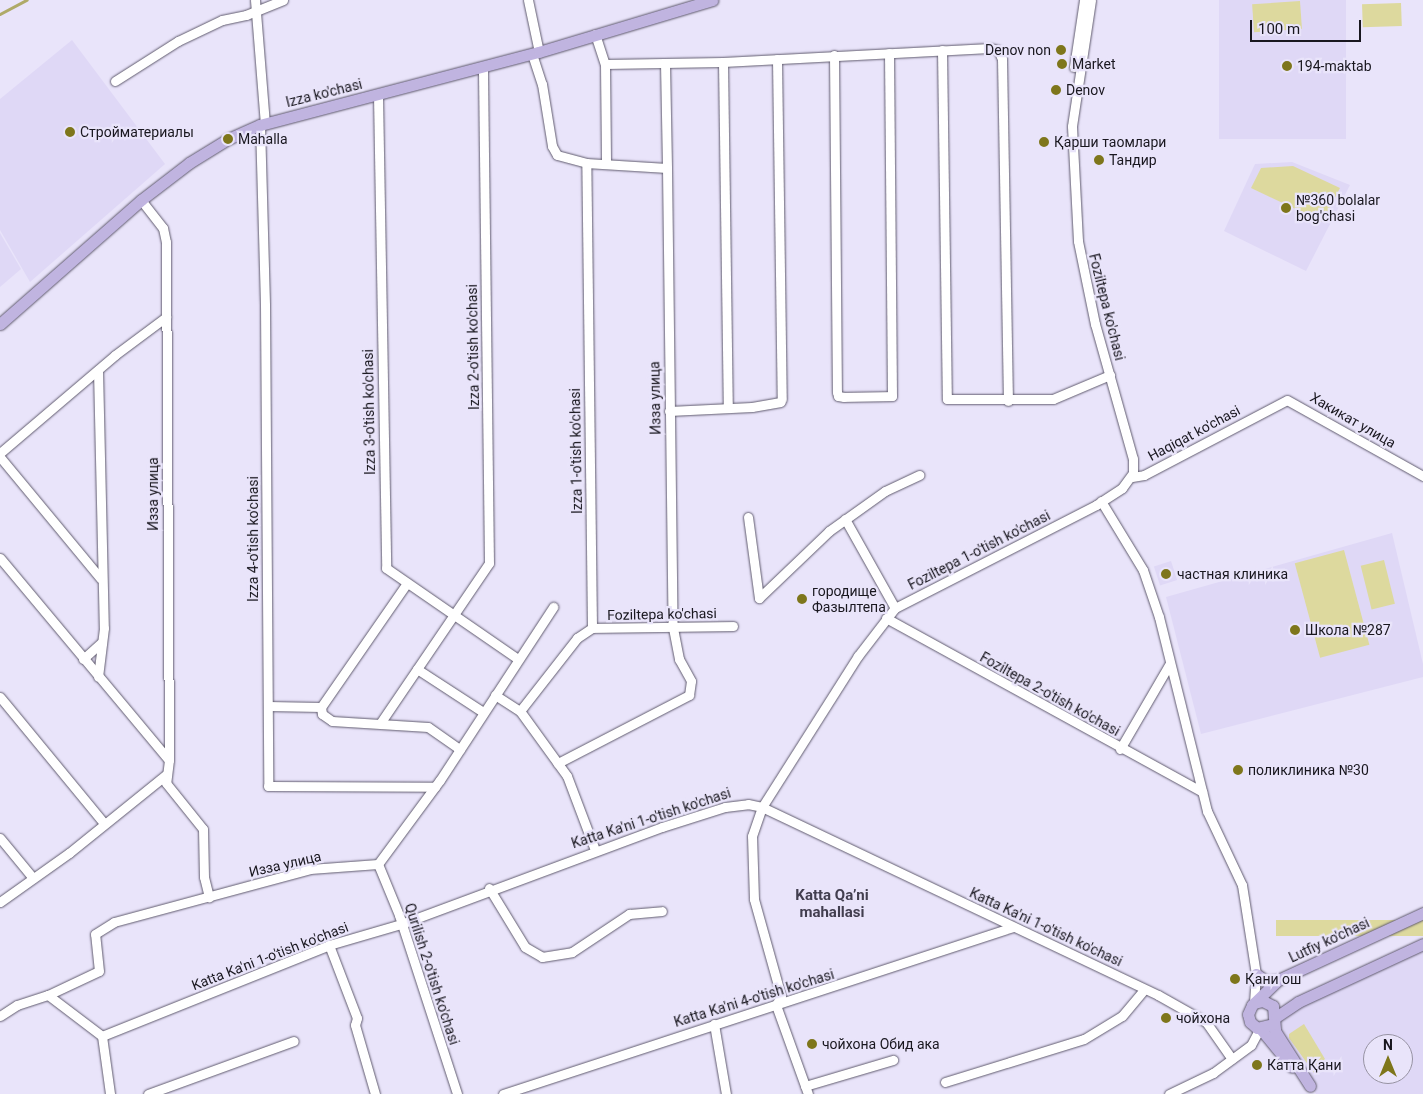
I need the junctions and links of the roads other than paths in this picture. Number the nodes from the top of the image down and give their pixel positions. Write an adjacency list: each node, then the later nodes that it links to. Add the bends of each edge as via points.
1 (255, 0): 7 (street, Izza 4-o'tish ko'chasi)
2 (283, 0): 7 (street)
3 (528, 0): 10 (street)
4 (712, 0): 8 (main road, Izza ko'chasi)
5 (1084, 0): 20 (street, Foziltepa ko'chasi, via 1074,52)
6 (1091, 0): 20 (street, Foziltepa ko'chasi)
7 (257, 11): 18 (street, via 222,20 178,41); 21 (street, Izza 4-o'tish ko'chasi)
8 (595, 34): 10 (main road, Izza ko'chasi); 16 (street)
9 (942, 50): 11 (street); 30 (street, via 990,48 998,50 1002,59); 30 (street, via 947,398)
10 (536, 53): 17 (main road, Izza ko'chasi); 22 (street, via 554,152 561,158)
11 (889, 53): 12 (street); 12 (street, via 892,396 838,396)
12 (834, 55): 13 (street)
13 (777, 59): 14 (street); 31 (street, via 781,400)
14 (723, 62): 15 (street); 31 (street)
15 (665, 63): 16 (street); 24 (street, Изза улица)
16 (605, 64): 23 (street)
17 (483, 67): 19 (main road, Izza ko'chasi); 46 (street, Izza 2-o'tish ko'chasi, via 489,563)
18 (115, 81)
19 (378, 95): 21 (main road, Izza ko'chasi); 43 (street, Izza 3-o'tish ko'chasi, via 386,568)
20 (1074, 100): 29 (street, Foziltepa ko'chasi, via 1072,147 1078,241 1088,297)
21 (263, 125): 25 (main road, Izza ko'chasi, via 202,154); 59 (street, Izza 4-o'tish ko'chasi)
22 (586, 162): 23 (street); 49 (street, Izza 1-o'tish ko'chasi)
23 (606, 164): 24 (street)
24 (667, 168): 33 (street, Изза улица)
25 (141, 200): 26 (street, Изза улица, via 162,228); 27 (main road, Izza ko'chasi)
26 (166, 317): 28 (street); 66 (street, Изза улица)
27 (0, 324)
28 (98, 370): 34 (street); 42 (street)
29 (1110, 375): 30 (street, via 1058,398); 37 (street, Foziltepa ko'chasi, via 1133,459)
30 (1008, 401)
31 (728, 407): 33 (street)
32 (1268, 408): 36 (street, Хакикат улица, via 1283,400 1291,401); 37 (street, Haqiqat ko'chasi, via 1144,476)
33 (669, 410): 50 (street, Изза улица)
34 (0, 455): 42 (street)
35 (919, 475): 40 (street, via 885,491)
36 (1423, 476)
37 (1132, 478): 38 (street)
38 (1101, 501): 45 (street, Foziltepa 1-o'tish ko'chasi); 54 (street, via 1142,566)
39 (748, 518): 40 (street, via 759,598 806,550)
40 (846, 519): 45 (street)
41 (0, 558): 52 (street)
42 (101, 580): 51 (street)
43 (407, 583): 46 (street, Izza 3-o'tish ko'chasi); 60 (street)
44 (553, 607): 53 (street)
45 (895, 608): 47 (street, Foziltepa 1-o'tish ko'chasi)
46 (456, 617): 53 (street, Izza 3-o'tish ko'chasi); 55 (street, Izza 2-o'tish ko'chasi)
47 (886, 618): 65 (street, Foziltepa 2-o'tish ko'chasi); 71 (street, Foziltepa 1-o'tish ko'chasi, via 858,656)
48 (733, 626): 50 (street, Foziltepa ko'chasi)
49 (592, 628): 50 (street, Foziltepa ko'chasi); 61 (street, via 577,638)
50 (673, 628): 67 (street, Изза улица, via 679,659 691,681 689,695)
51 (102, 642): 52 (street); 56 (street)
52 (83, 658): 56 (street)
53 (518, 660): 57 (street)
54 (1170, 663): 65 (street); 70 (street)
55 (417, 669): 62 (street); 63 (street, Izza 2-o'tish ko'chasi)
56 (98, 676): 66 (street)
57 (495, 695): 61 (street); 62 (street)
58 (0, 696): 72 (street)
59 (268, 706): 60 (street); 69 (street, Izza 4-o'tish ko'chasi, via 268,786)
60 (321, 707): 63 (street, via 322,714 332,721)
61 (520, 711): 67 (street)
62 (483, 712): 64 (street)
63 (381, 722): 64 (street, via 428,726)
64 (460, 748): 69 (street)
65 (1120, 748): 70 (street, Foziltepa 2-o'tish ko'chasi)
66 (169, 760): 68 (street, Изза улица)
67 (558, 764): 74 (street, via 567,776)
68 (167, 774): 72 (street); 78 (street, via 166,783 202,829 204,877)
69 (435, 787): 75 (street)
70 (1202, 792): 86 (street, via 1211,824 1242,885)
71 (762, 807): 74 (street, Katta Ka'ni 1-o'tish ko'chasi, via 748,804 725,807); 83 (street, Katta Ka'ni 1-o'tish ko'chasi); 93 (street, Foziltepa 1-o'tish ko'chasi, via 752,836 754,899 781,996)
72 (104, 823): 76 (street)
73 (0, 838): 76 (street)
74 (595, 850): 77 (street, Katta Ka'ni 1-o'tish ko'chasi)
75 (378, 864): 78 (street, Изза улица, via 310,870); 82 (street, Qurilish 2-o'tish ko'chasi)
76 (33, 878): 79 (street)
77 (489, 888): 80 (street, via 525,947 542,957 572,952 629,914); 82 (street, Katta Ka'ni 1-o'tish ko'chasi)
78 (209, 897): 90 (street, Изза улица, via 114,922 95,934 99,971)
79 (0, 902)
80 (662, 911)
81 (1423, 913): 87 (main road, Lutfiy ko'chasi)
82 (401, 924): 85 (street, Katta Ka'ni 1-o'tish ko'chasi); 110 (street, Qurilish 2-o'tish ko'chasi)
83 (1013, 928): 88 (street, Katta Ka'ni 1-o'tish ko'chasi); 93 (street, Katta Ka'ni 4-o'tish ko'chasi)
84 (1423, 944): 95 (main road, via 1298,1002)
85 (329, 945): 98 (street, Katta Ka'ni 1-o'tish ko'chasi); 109 (street, via 357,1018 355,1025)
86 (1256, 974): 87 (main road, via 1266,981); 89 (street); 91 (street)
87 (1278, 980): 89 (main road, Lutfiy ko'chasi)
88 (1145, 989): 102 (street, Katta Ka'ni 1-o'tish ko'chasi, via 1206,1022); 104 (street, via 1122,1016 1084,1039)
89 (1266, 992): 91 (main road, Lutfiy ko'chasi); 92 (street)
90 (48, 995): 94 (street, via 16,1005); 98 (street)
91 (1254, 1004): 92 (main road, via 1263,1001); 97 (main road, via 1249,1018)
92 (1272, 1004): 95 (main road)
93 (776, 1005): 96 (street, Katta Ka'ni 4-o'tish ko'chasi); 105 (street)
94 (0, 1016)
95 (1275, 1021): 97 (main road); 106 (main road)
96 (714, 1024): 111 (street, Katta Ka'ni 4-o'tish ko'chasi); 112 (street)
97 (1260, 1028): 100 (main road); 101 (street)
98 (102, 1036): 107 (street)
99 (294, 1041): 108 (street)
100 (1269, 1042): 101 (street); 106 (main road)
101 (1251, 1045): 102 (street)
102 (1232, 1059): 113 (street, via 1201,1080)
103 (893, 1060): 105 (street)
104 (944, 1082)
105 (807, 1090)
106 (1313, 1090)
107 (110, 1094)
108 (148, 1094)
109 (375, 1094)
110 (457, 1094)
111 (502, 1094)
112 (726, 1094)
113 (1169, 1094)

